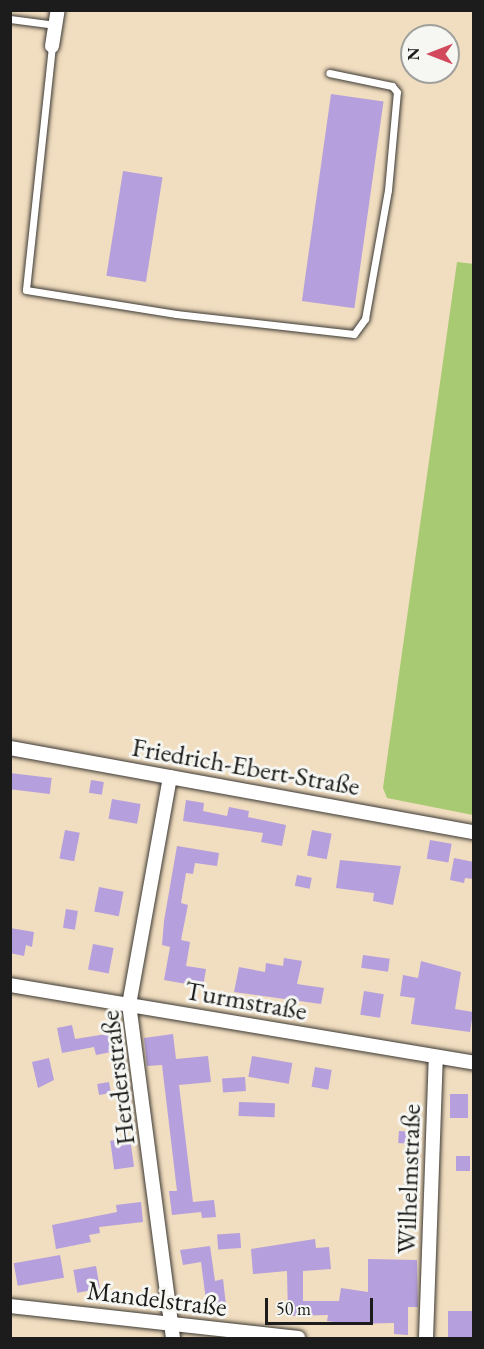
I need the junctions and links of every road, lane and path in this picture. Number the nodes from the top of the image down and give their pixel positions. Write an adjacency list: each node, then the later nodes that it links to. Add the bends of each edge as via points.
1 (58, 10): 3 (street)
2 (10, 19): 3 (lane)
3 (56, 25): 4 (street)
4 (52, 46): 5 (lane, via 26,290 176,314 354,334 365,319 374,272 388,190 397,92 392,86)
5 (329, 73)
6 (10, 748): 7 (street, Friedrich-Ebert-Straße)
7 (170, 777): 8 (street, Friedrich-Ebert-Straße); 10 (street, Herderstraße)
8 (474, 832)
9 (10, 985): 10 (street, Turmstraße)
10 (129, 1004): 11 (street, Turmstraße); 14 (street, Herderstraße)
11 (436, 1058): 12 (street, Turmstraße); 17 (street, Wilhelmstraße)
12 (474, 1063)
13 (10, 1306): 14 (street, Mandelstraße)
14 (174, 1324): 15 (street, Herderstraße); 16 (street, Mandelstraße)
15 (173, 1338)
16 (298, 1338)
17 (426, 1338)

